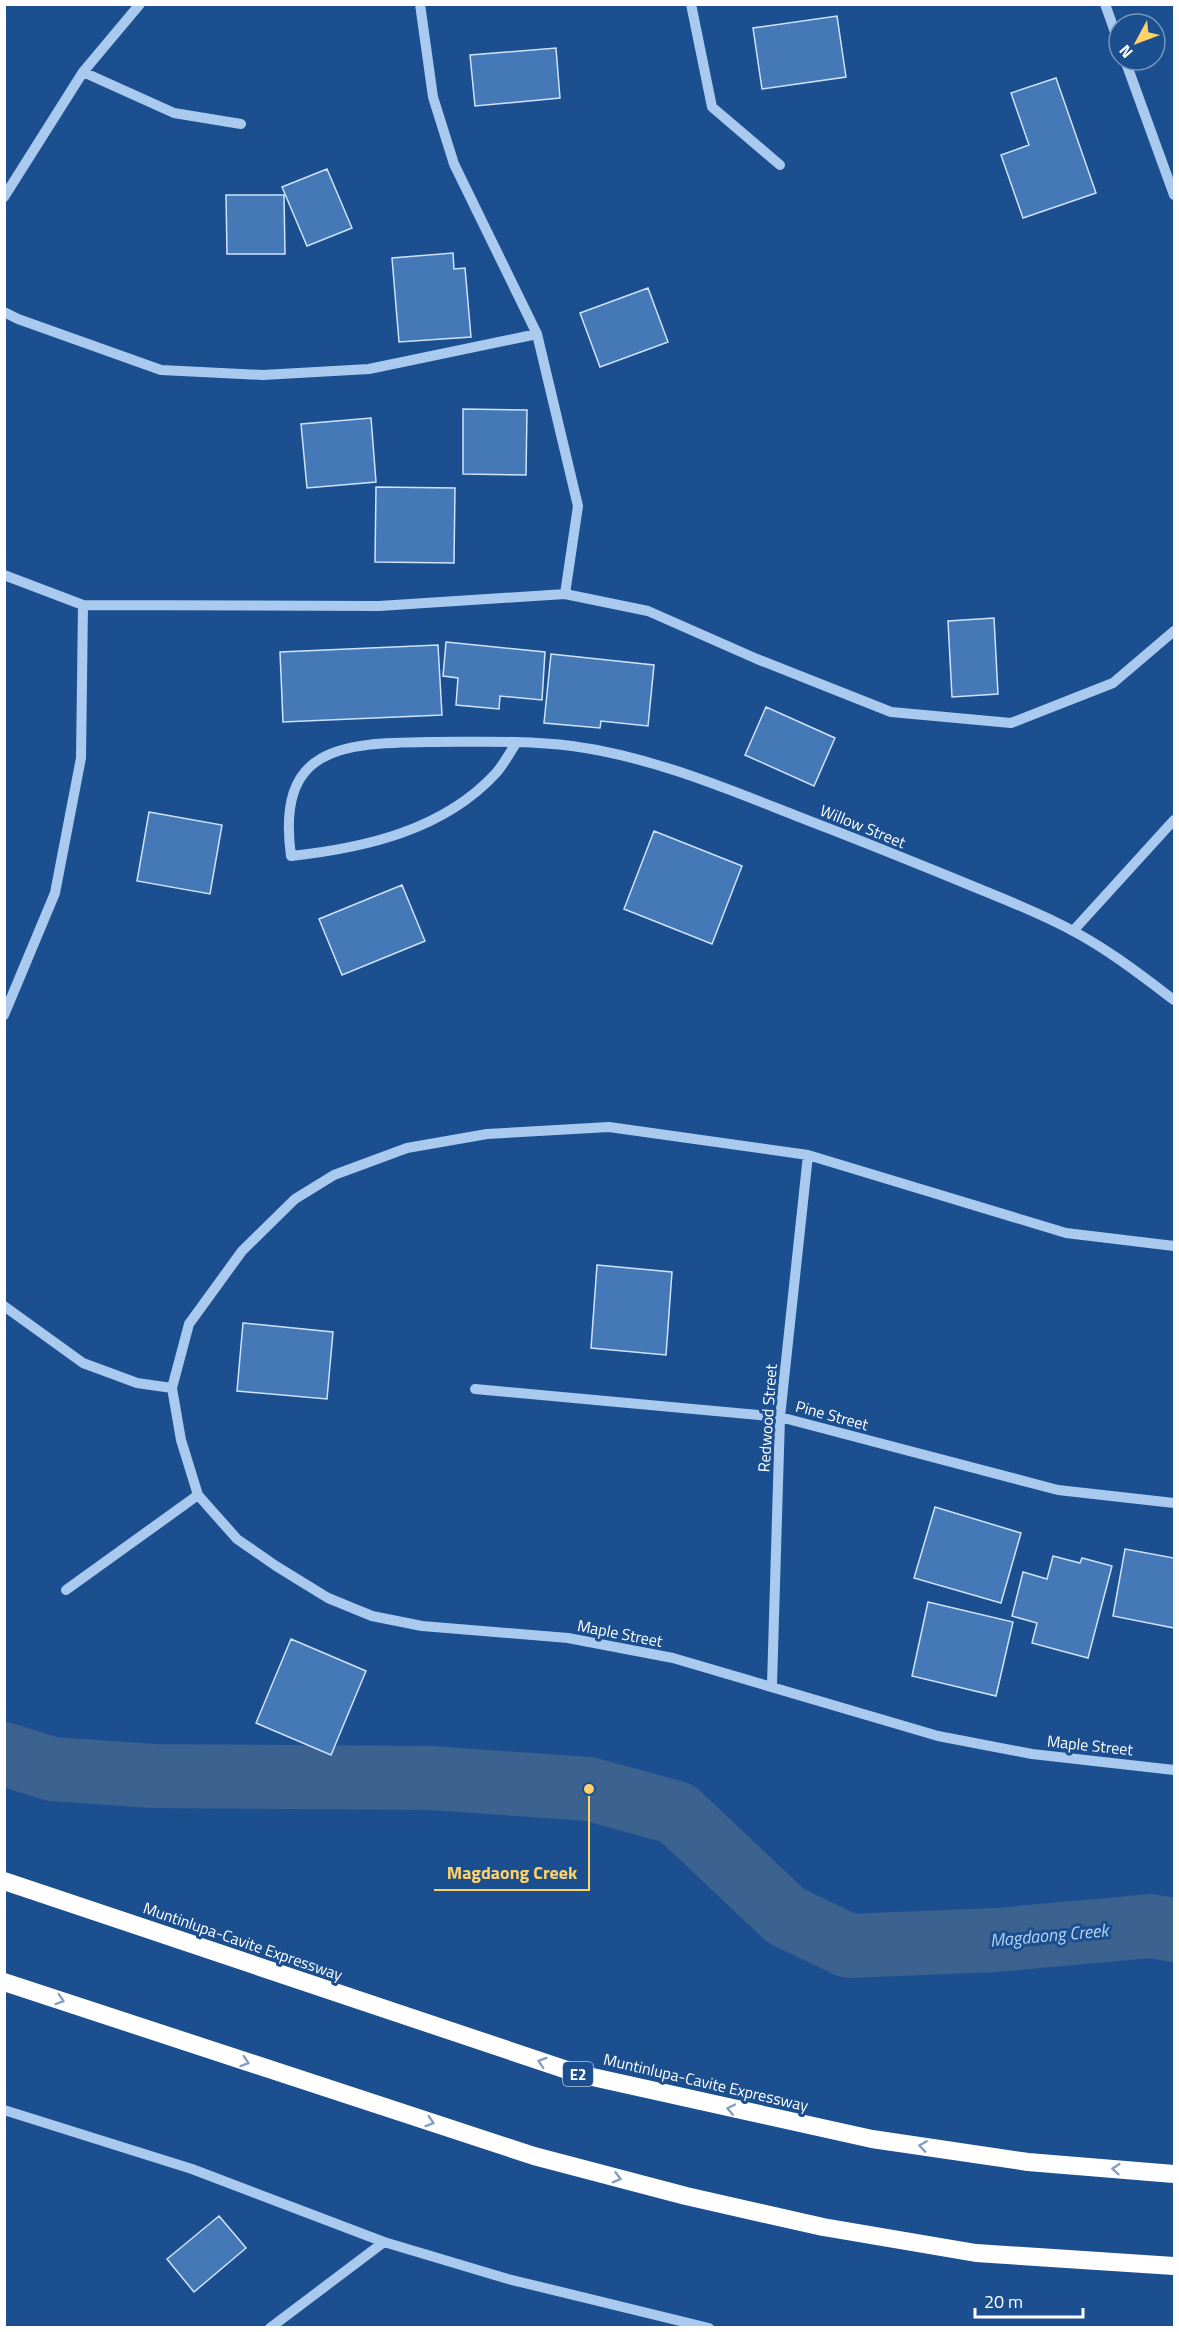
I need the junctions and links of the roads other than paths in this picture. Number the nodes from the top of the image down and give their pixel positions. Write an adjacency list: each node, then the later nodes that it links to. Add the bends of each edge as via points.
1 (140, 4): 4 (street)
2 (420, 4): 11 (street, via 433,97 454,164)
3 (691, 4): 7 (street, via 712,107)
4 (83, 72): 6 (street, via 174,113); 9 (street)
5 (1129, 72): 8 (street)
6 (241, 124)
7 (780, 165)
8 (1174, 195)
9 (4, 197)
10 (4, 312): 11 (street, via 160,370 241,374 369,369)
11 (537, 334): 13 (street, via 578,506)
12 (4, 575): 14 (street)
13 (565, 594): 14 (street, via 379,606); 15 (street, via 648,611 891,712 1011,723 1113,683)
14 (83, 605): 20 (street, via 81,758 77,781 55,893)
15 (1174, 631)
16 (517, 742): 16 (street, Willow Street, via 380,742 321,758 303,773 291,797 287,826 291,856 393,837 435,819 463,802 496,772); 18 (street, Willow Street, via 585,749 643,762 724,788 1011,902)
17 (1174, 820): 18 (street)
18 (1073, 931): 19 (street, Willow Street)
19 (1174, 1000)
20 (4, 1015)
21 (808, 1155): 22 (street, via 1066,1233); 24 (street, via 609,1127 487,1134 407,1148 334,1175 295,1199 242,1251 189,1324); 26 (street, Redwood Street)
22 (1174, 1246)
23 (4, 1306): 24 (street, via 83,1363 137,1383)
24 (172, 1388): 27 (street, Maple Street, via 181,1440)
25 (475, 1389): 26 (street, Pine Street)
26 (780, 1417): 28 (street, Pine Street, via 1058,1490); 30 (street, Redwood Street)
27 (198, 1495): 29 (street); 30 (street, Maple Street, via 237,1539 328,1598 372,1616 422,1626 568,1638 673,1658)
28 (1174, 1503)
29 (66, 1590)
30 (772, 1685): 31 (street, Maple Street, via 938,1736 1032,1754)
31 (1174, 1770)
32 (4, 1881): 35 (highway, Muntinlupa-Cavite Expressway / E2, one-way to 32, via 1028,2162 872,2139 579,2074)
33 (4, 1982): 37 (highway, one-way to 37, via 534,2156 686,2196 823,2227 976,2253)
34 (4, 2110): 36 (street, via 192,2169)
35 (1174, 2174)
36 (384, 2242): 38 (street); 39 (street, via 508,2279)
37 (1174, 2266)
38 (270, 2328)
39 (709, 2328)

